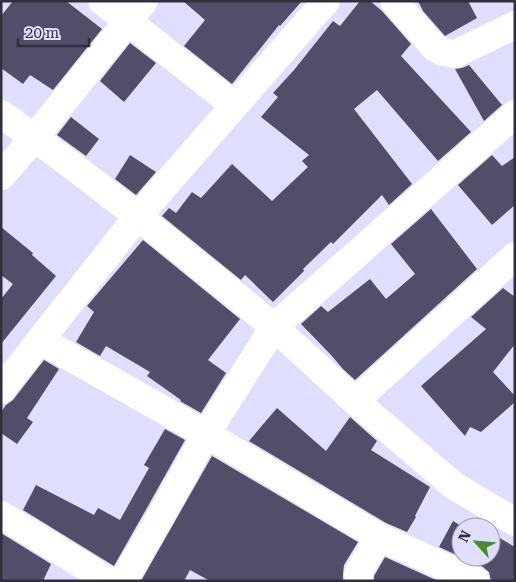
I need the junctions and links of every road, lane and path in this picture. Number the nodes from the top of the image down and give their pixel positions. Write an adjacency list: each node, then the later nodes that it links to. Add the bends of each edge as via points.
1 (102, 1): 4 (street)
2 (326, 1): 6 (street)
3 (394, 1): 5 (street, via 435,48 443,52 455,54)
4 (136, 12): 6 (street); 9 (street)
5 (515, 25)
6 (234, 106): 11 (street)
7 (1, 114): 9 (street)
8 (515, 114): 13 (street)
9 (35, 137): 10 (street); 11 (street)
10 (1, 176)
11 (138, 216): 13 (street); 14 (street)
12 (515, 256): 16 (street)
13 (274, 327): 16 (street); 17 (street)
14 (40, 340): 15 (street); 17 (street)
15 (1, 390)
16 (355, 401): 19 (street, via 453,485)
17 (206, 434): 20 (street); 22 (street)
18 (1, 515): 21 (street)
19 (515, 522)
20 (379, 537): 23 (street, via 358,573); 24 (street)
21 (110, 581)
22 (123, 581)
23 (359, 581)
24 (476, 581)

